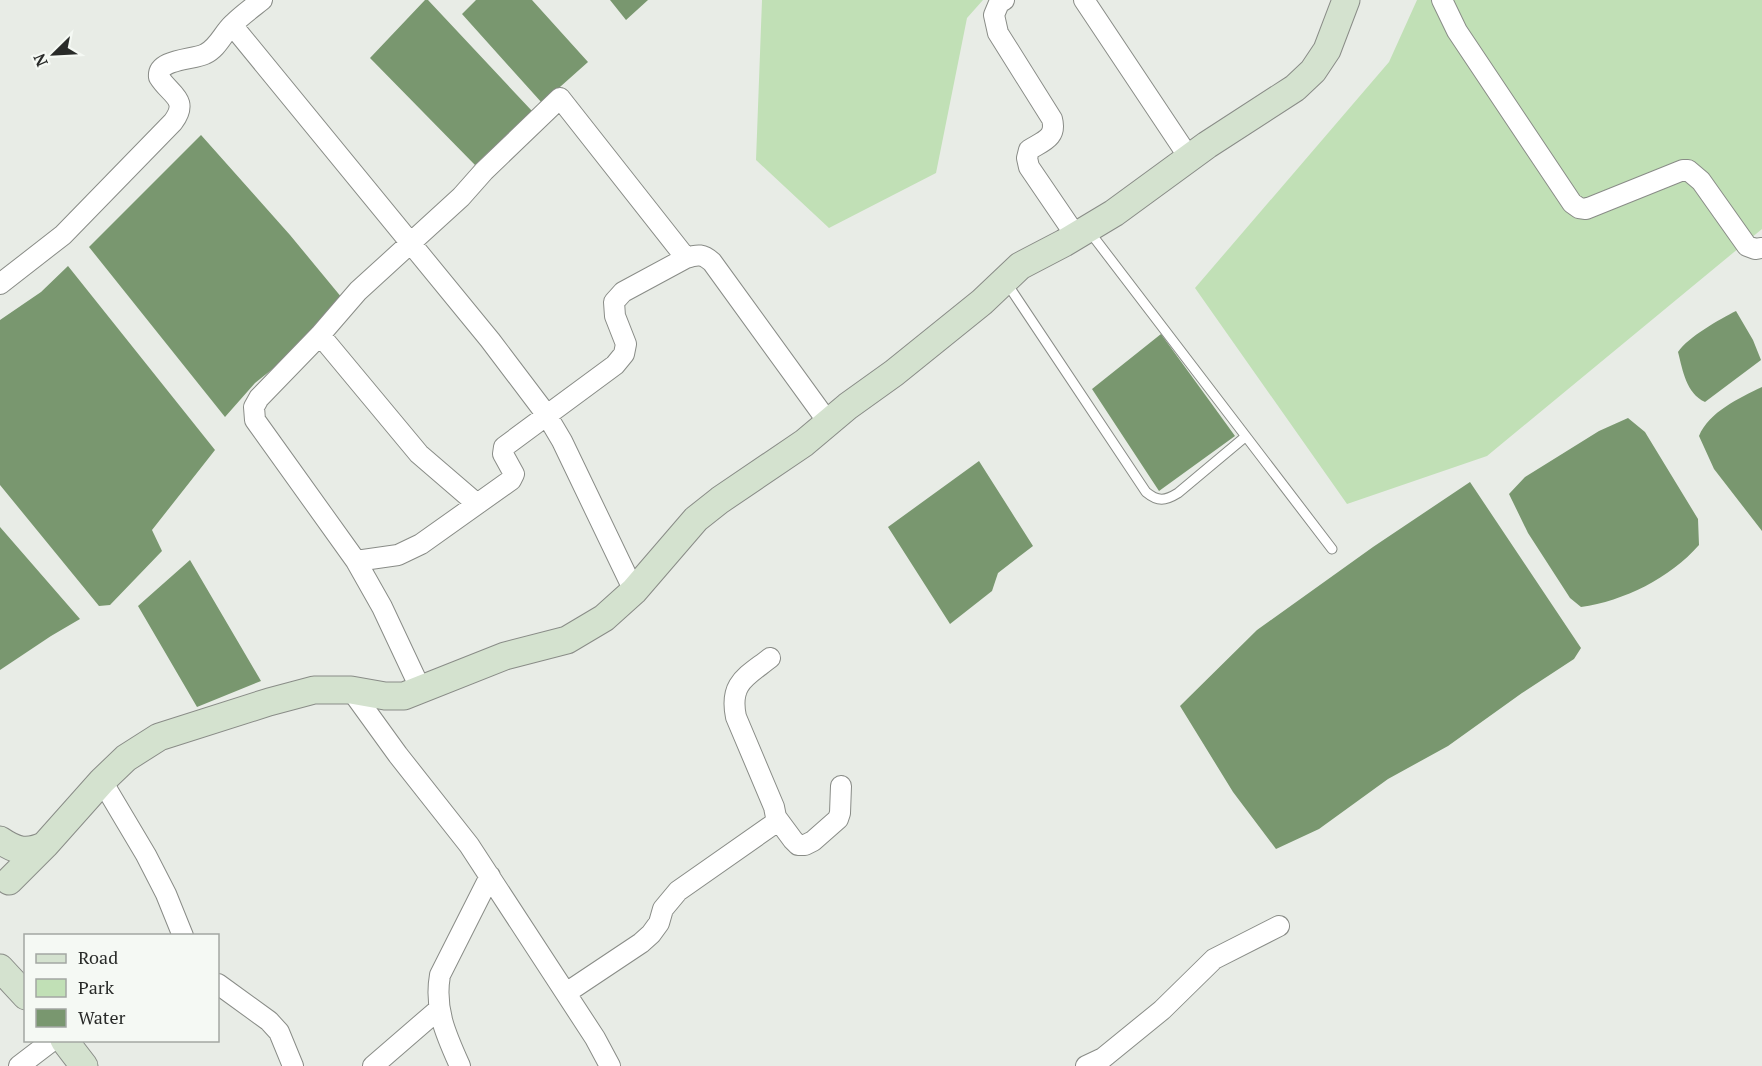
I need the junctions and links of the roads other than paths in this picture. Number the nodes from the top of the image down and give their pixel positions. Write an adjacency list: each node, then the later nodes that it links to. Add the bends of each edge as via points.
1 (262, 0): 6 (street)
2 (1004, 0): 8 (street, via 993,15 998,33 1054,128 1052,135 1029,150 1029,167)
3 (1084, 0): 7 (street)
4 (1346, 0): 7 (street, via 1327,50 1313,71 1295,88)
5 (1442, 0): 10 (street, via 1457,31 1572,203 1586,209 1688,170 1701,181 1748,246)
6 (232, 24): 9 (street); 13 (street, via 207,53 161,68 159,77 180,102 180,114 63,235)
7 (1190, 159): 8 (street)
8 (1082, 232): 12 (street, via 1020,266); 17 (lane)
9 (411, 244): 11 (street, via 560,98); 14 (street, via 358,291); 15 (street)
10 (1762, 248)
11 (686, 258): 15 (street, via 623,292 614,302 626,344 624,354 615,365); 16 (street, via 698,254 712,262)
12 (1005, 280): 16 (street); 17 (lane, via 1155,500 1166,501 1178,494)
13 (0, 284)
14 (321, 335): 18 (street, via 419,454); 20 (street, via 259,398 254,407 255,420)
15 (546, 414): 18 (street, via 504,447 503,454 514,474 511,480); 21 (street)
16 (828, 422): 21 (street, via 696,519)
17 (1245, 437): 19 (lane)
18 (476, 503): 20 (street, via 411,550)
19 (1332, 549)
20 (356, 561): 24 (street)
21 (634, 591): 24 (street, via 604,618 567,640 505,656)
22 (770, 658): 27 (street, via 742,681 733,703)
23 (351, 690): 24 (street, via 385,696 404,696); 25 (street, via 314,690 159,737 126,758); 30 (street)
24 (421, 690)
25 (102, 781): 29 (street); 33 (street, via 146,855)
26 (841, 786): 27 (street, via 838,819 805,845 793,840)
27 (776, 817): 36 (street, via 769,828 678,891 663,909 659,923 641,943)
28 (6, 844): 29 (street, via 26,851); 31 (street, via 15,863)
29 (45, 845): 31 (street)
30 (490, 876): 36 (street); 38 (street, via 440,975)
31 (4, 889)
32 (1279, 926): 47 (street, via 1214,959 1162,1010 1103,1058)
33 (182, 934)
34 (0, 968): 37 (street)
35 (219, 985): 43 (street, via 269,1021 279,1032)
36 (566, 993): 46 (street)
37 (24, 994)
38 (439, 1009): 44 (street); 45 (street)
39 (52, 1042): 41 (street)
40 (65, 1042): 42 (street)
41 (19, 1066)
42 (84, 1066)
43 (293, 1066)
44 (373, 1066)
45 (460, 1066)
46 (610, 1066)
47 (1086, 1066)

